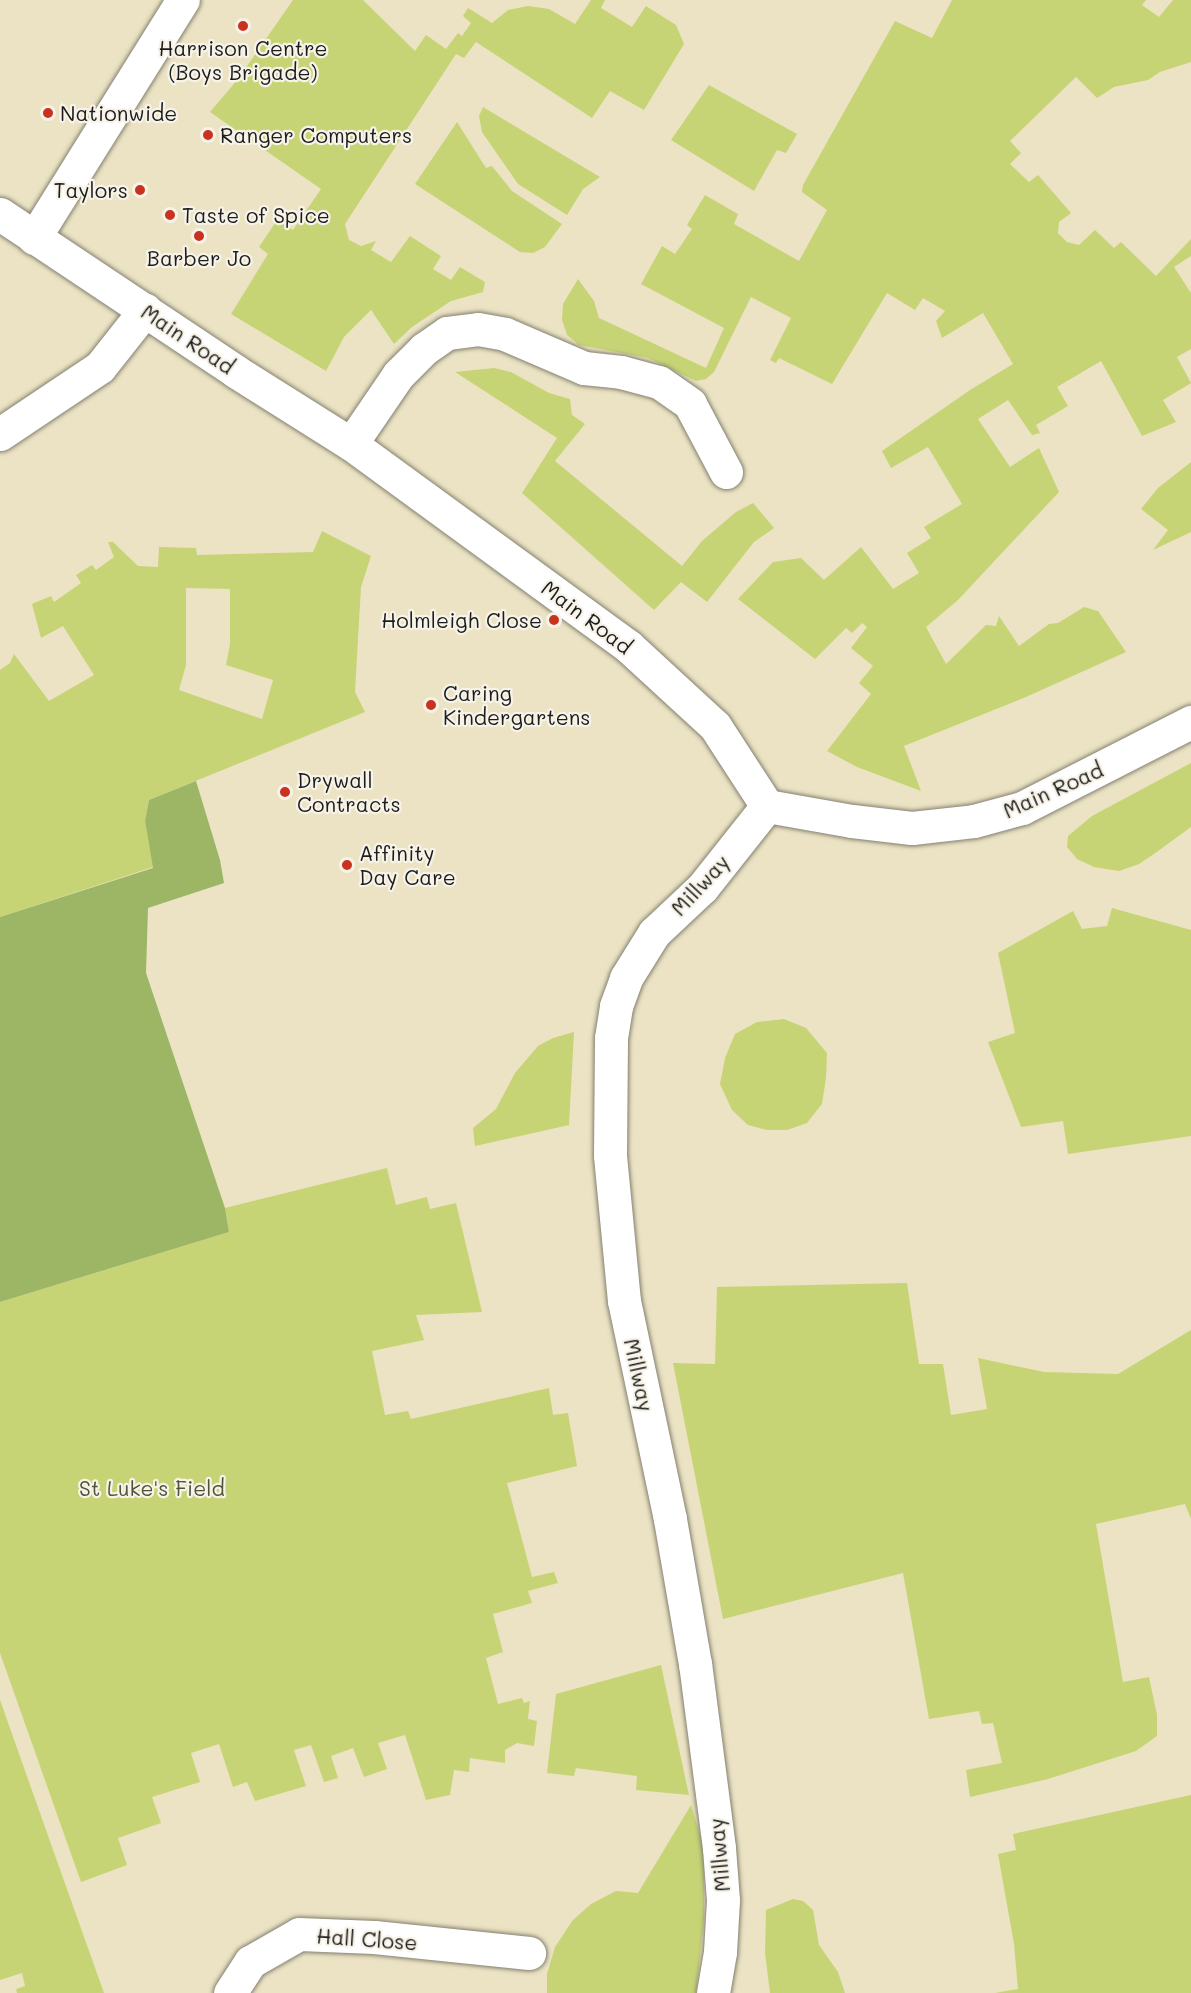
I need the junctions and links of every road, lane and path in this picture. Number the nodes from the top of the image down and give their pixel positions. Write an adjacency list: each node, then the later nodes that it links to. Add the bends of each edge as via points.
1 (183, 0): 3 (street)
2 (0, 214): 3 (street, Main Road)
3 (34, 238): 4 (street, Main Road)
4 (145, 310): 5 (street, via 100,367); 6 (street, Main Road)
5 (0, 434)
6 (351, 444): 7 (street, via 398,375 424,349 447,333 478,329 505,334 584,368 659,382 690,404); 9 (street, Main Road, via 628,646 715,726)
7 (726, 472)
8 (1191, 722): 9 (street, Main Road, via 1022,808 974,821 912,828)
9 (767, 806): 12 (street, Millway, via 702,888 654,933 626,978 611,1038 610,1155 624,1301 670,1519 695,1664 719,1848 723,1900)
10 (529, 1953): 11 (street, Hall Close, via 374,1937 299,1934 250,1962)
11 (230, 1993)
12 (713, 1993)

